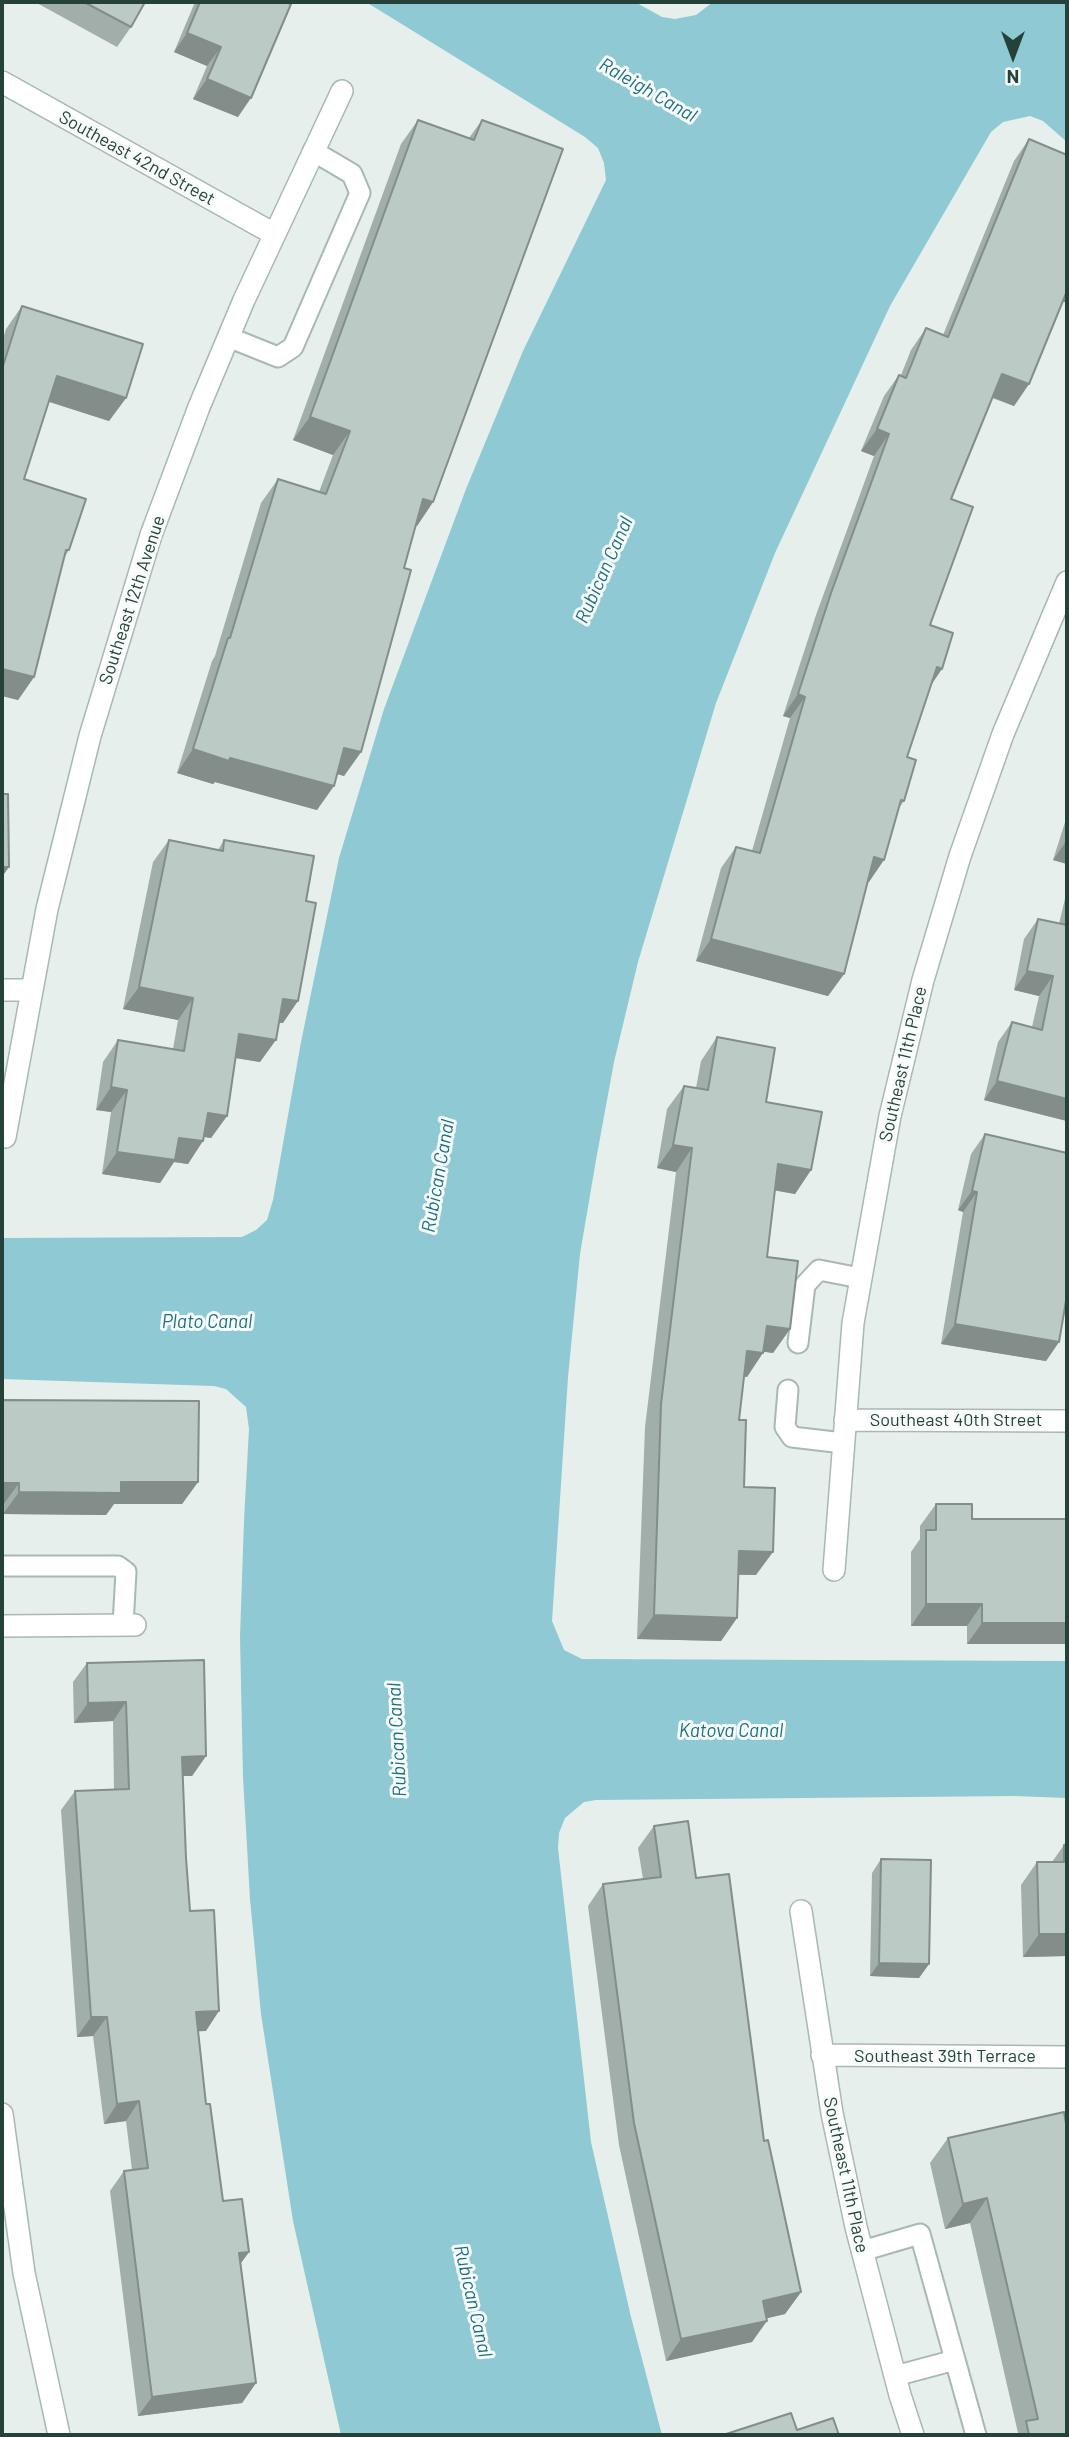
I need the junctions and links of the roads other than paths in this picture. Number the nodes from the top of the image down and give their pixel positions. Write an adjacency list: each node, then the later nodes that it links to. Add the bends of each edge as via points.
1 (2, 82): 4 (street, Southeast 42nd Street)
2 (342, 91): 3 (street, Southeast 12th Avenue)
3 (313, 151): 4 (street, Southeast 12th Avenue); 5 (lane, via 352,174 360,193 293,347 278,357)
4 (274, 234): 5 (street, Southeast 12th Avenue)
5 (228, 337): 8 (street, Southeast 12th Avenue, via 151,535 90,736)
6 (1067, 582): 10 (street, Southeast 11th Place, via 1003,734 934,943 890,1116)
7 (2, 990): 8 (street)
8 (31, 990): 9 (street, Southeast 12th Avenue)
9 (5, 1137)
10 (860, 1278): 11 (lane, via 819,1270 804,1285); 13 (street, Southeast 11th Place)
11 (798, 1343)
12 (789, 1390): 15 (lane, via 785,1427 792,1437)
13 (845, 1420): 14 (street, Southeast 40th Street); 15 (street, Southeast 11th Place)
14 (1067, 1420)
15 (843, 1443): 17 (street, Southeast 11th Place)
16 (2, 1566): 18 (lane, via 118,1566 126,1572)
17 (834, 1570)
18 (129, 1625): 19 (street)
19 (2, 1626)
20 (802, 1911): 21 (street, Southeast 11th Place)
21 (822, 2055): 22 (street, Southeast 39th Terrace); 24 (street, Southeast 11th Place)
22 (1067, 2057)
23 (2, 2114): 27 (street, via 24,2273)
24 (862, 2251): 25 (lane, via 920,2234); 26 (street, Southeast 11th Place)
25 (955, 2360): 26 (lane); 29 (lane)
26 (895, 2376): 28 (street, Southeast 11th Place)
27 (60, 2435)
28 (913, 2435)
29 (976, 2435)

